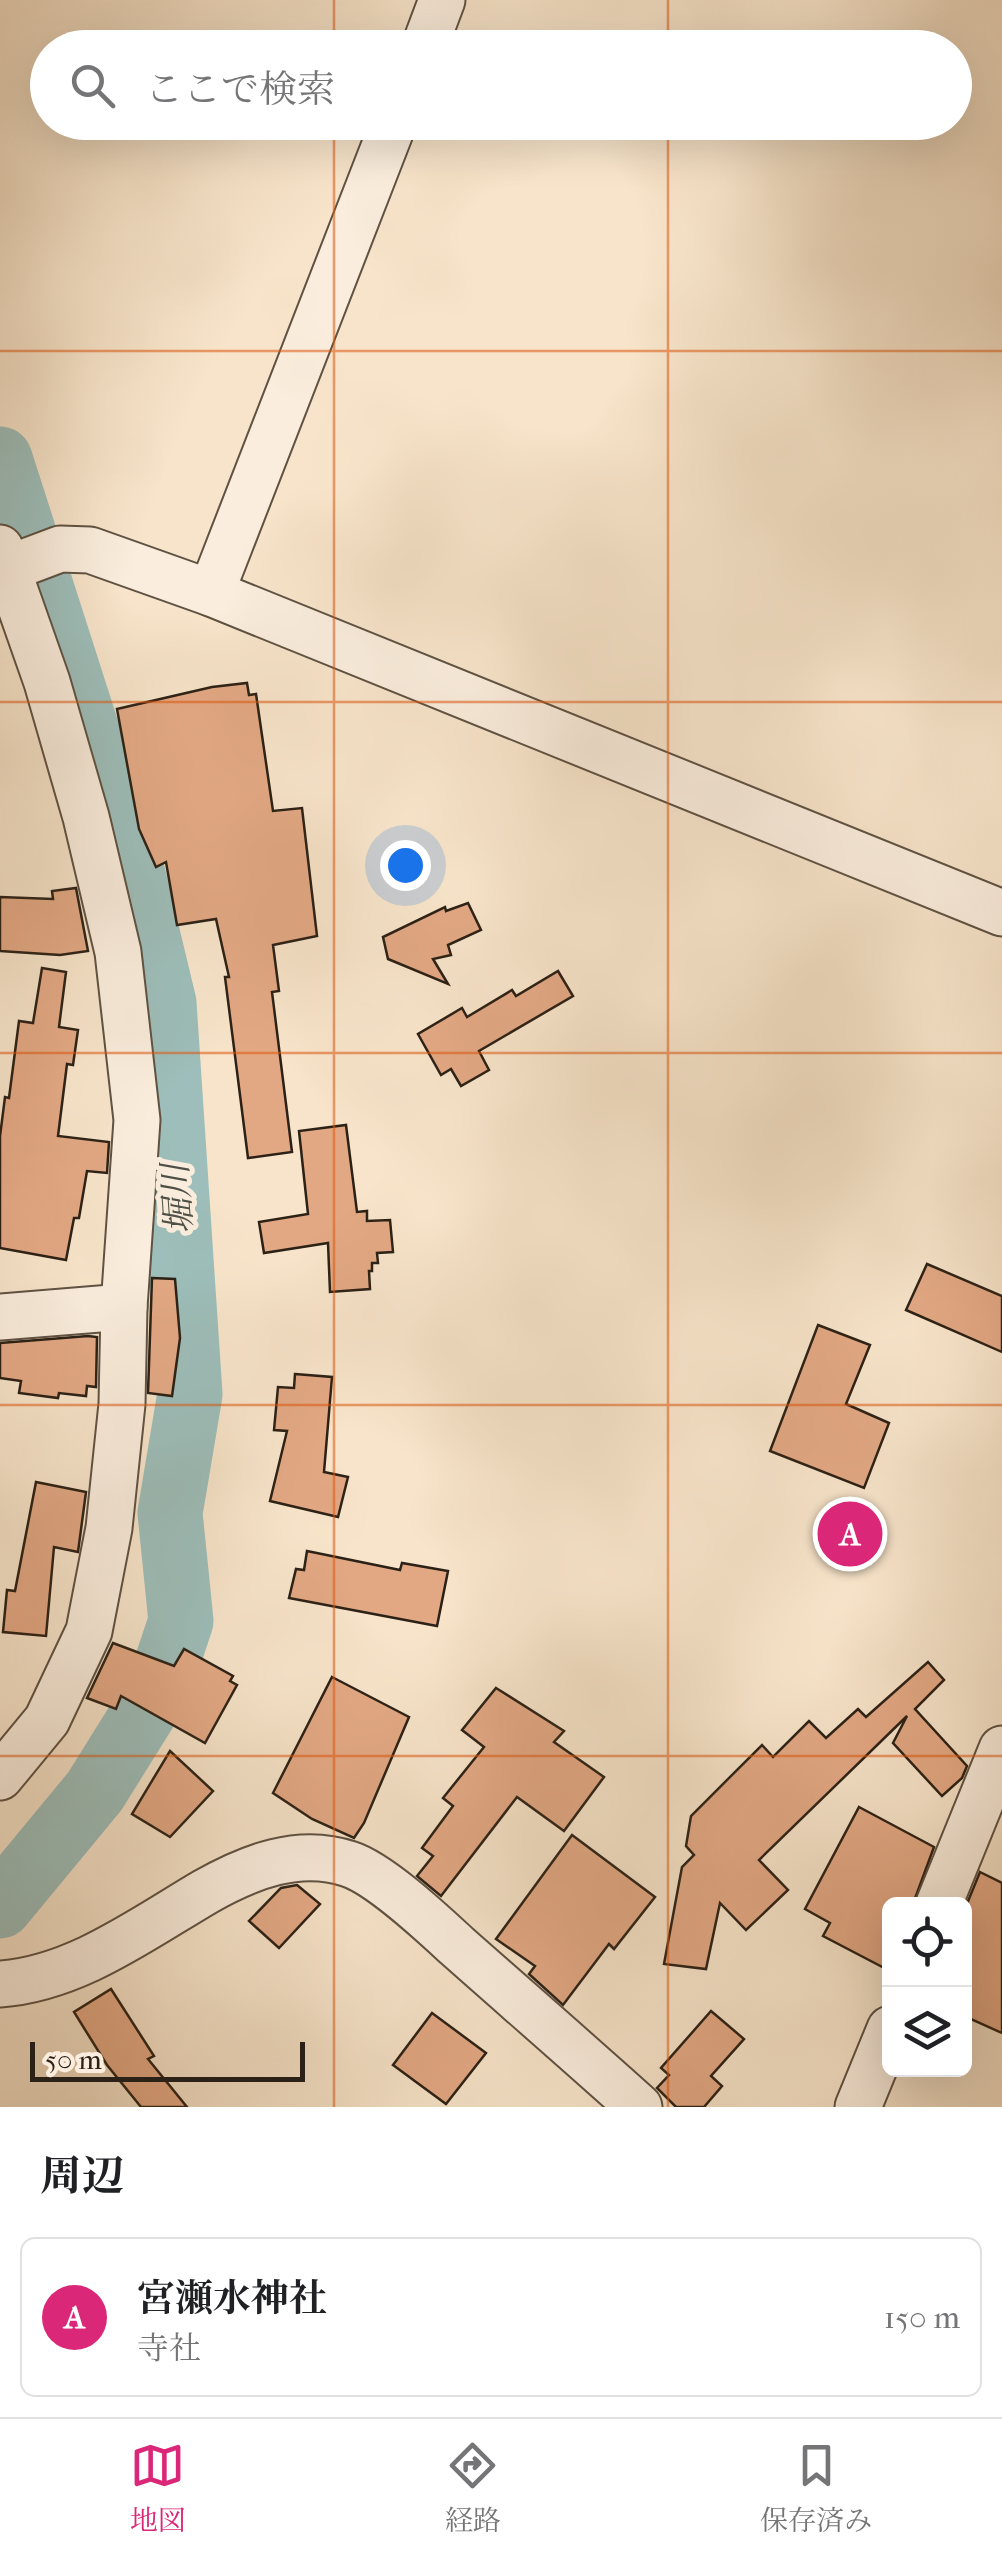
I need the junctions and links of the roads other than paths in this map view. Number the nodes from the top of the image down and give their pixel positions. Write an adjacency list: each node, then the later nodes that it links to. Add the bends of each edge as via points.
1 (442, 0): 2 (street)
2 (431, 30)
3 (387, 140): 5 (street)
4 (8, 560): 5 (street, via 90,550); 7 (street, via 86,816 118,952 137,1120)
5 (210, 593): 6 (street)
6 (1002, 914)
7 (124, 1307): 8 (street); 10 (street, via 109,1528 90,1630 48,1720)
8 (0, 1316)
9 (1002, 1749): 11 (street)
10 (0, 1777)
11 (943, 1897)
12 (0, 1984): 14 (street, via 62,1971 243,1870 306,1856 352,1864 410,1904)
13 (882, 2048): 15 (street)
14 (639, 2107)
15 (858, 2107)

